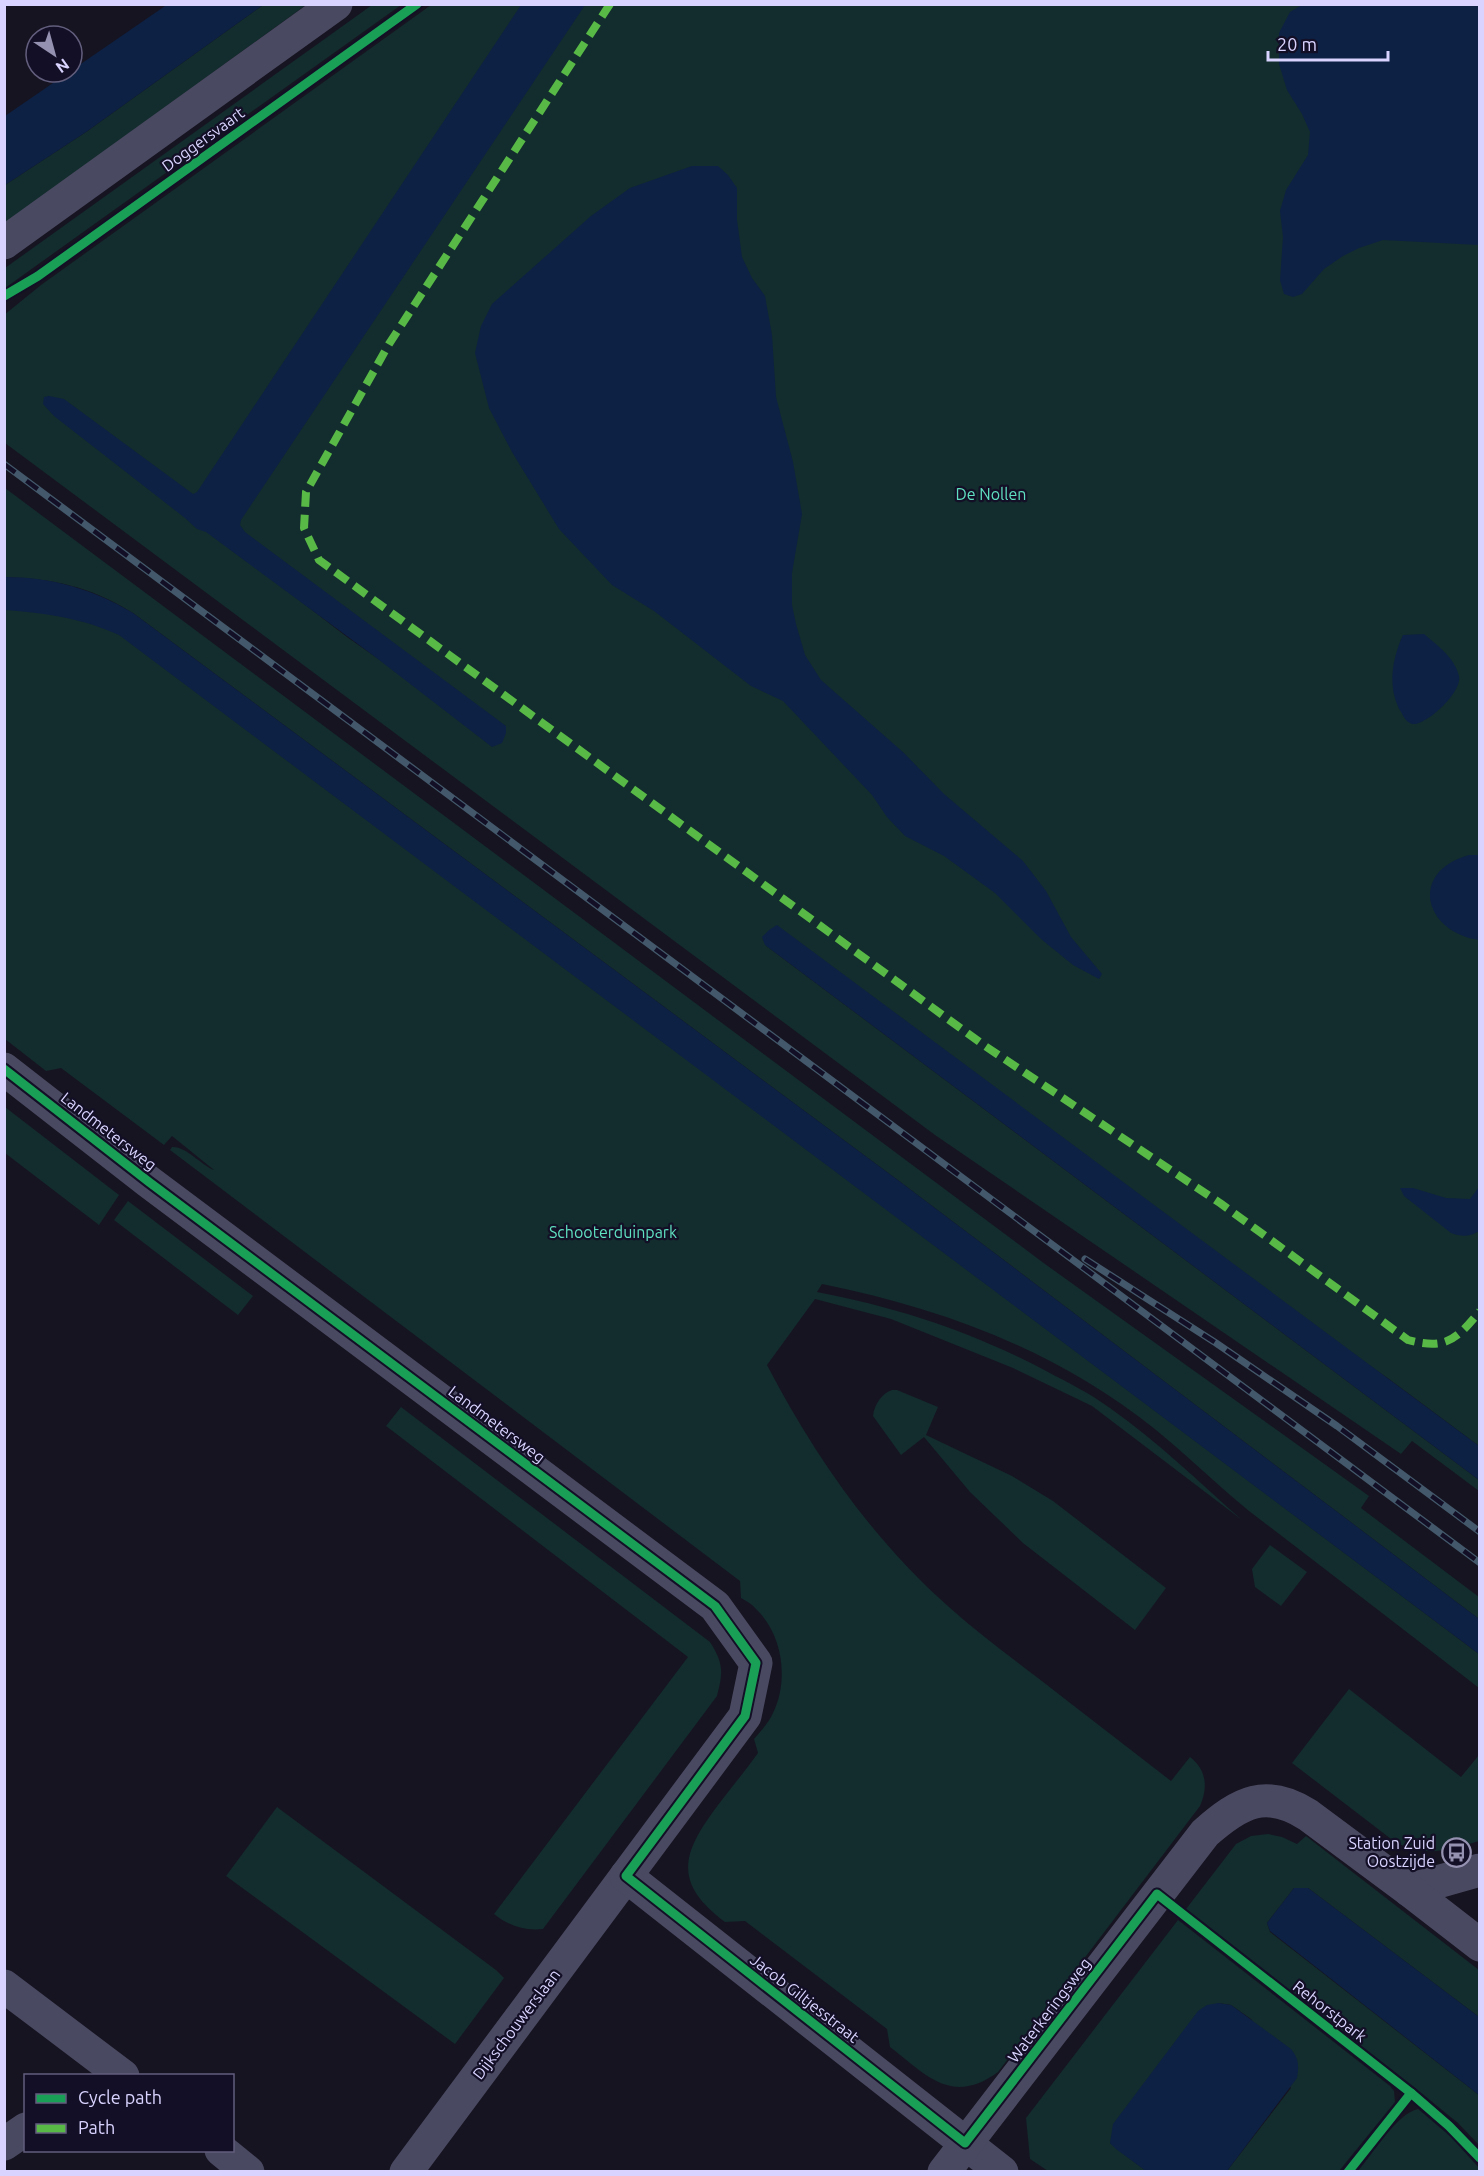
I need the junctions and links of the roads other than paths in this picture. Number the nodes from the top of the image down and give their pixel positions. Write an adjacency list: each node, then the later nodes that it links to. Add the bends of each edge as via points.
1 (336, 4): 2 (street, Doggersvaart)
2 (4, 243)
3 (4, 1069): 5 (street, Landmetersweg, via 715,1606 756,1663 745,1716)
4 (1479, 1870): 6 (street)
5 (626, 1876): 11 (street, Jacob Giltjesstraat); 15 (street, Dijkschouwerslaan)
6 (1409, 1890): 7 (street, Waterkeringsweg); 11 (street, Waterkeringsweg, via 1297,1808 1269,1799 1232,1812 1198,1842)
7 (1479, 1945)
8 (4, 1986): 9 (street)
9 (110, 2072)
10 (24, 2129): 12 (street)
11 (965, 2143): 16 (street, Waterkeringsweg); 17 (street, Jacob Giltjesstraat)
12 (4, 2144)
13 (222, 2152): 14 (street)
14 (248, 2172)
15 (406, 2172)
16 (944, 2172)
17 (1002, 2172)

